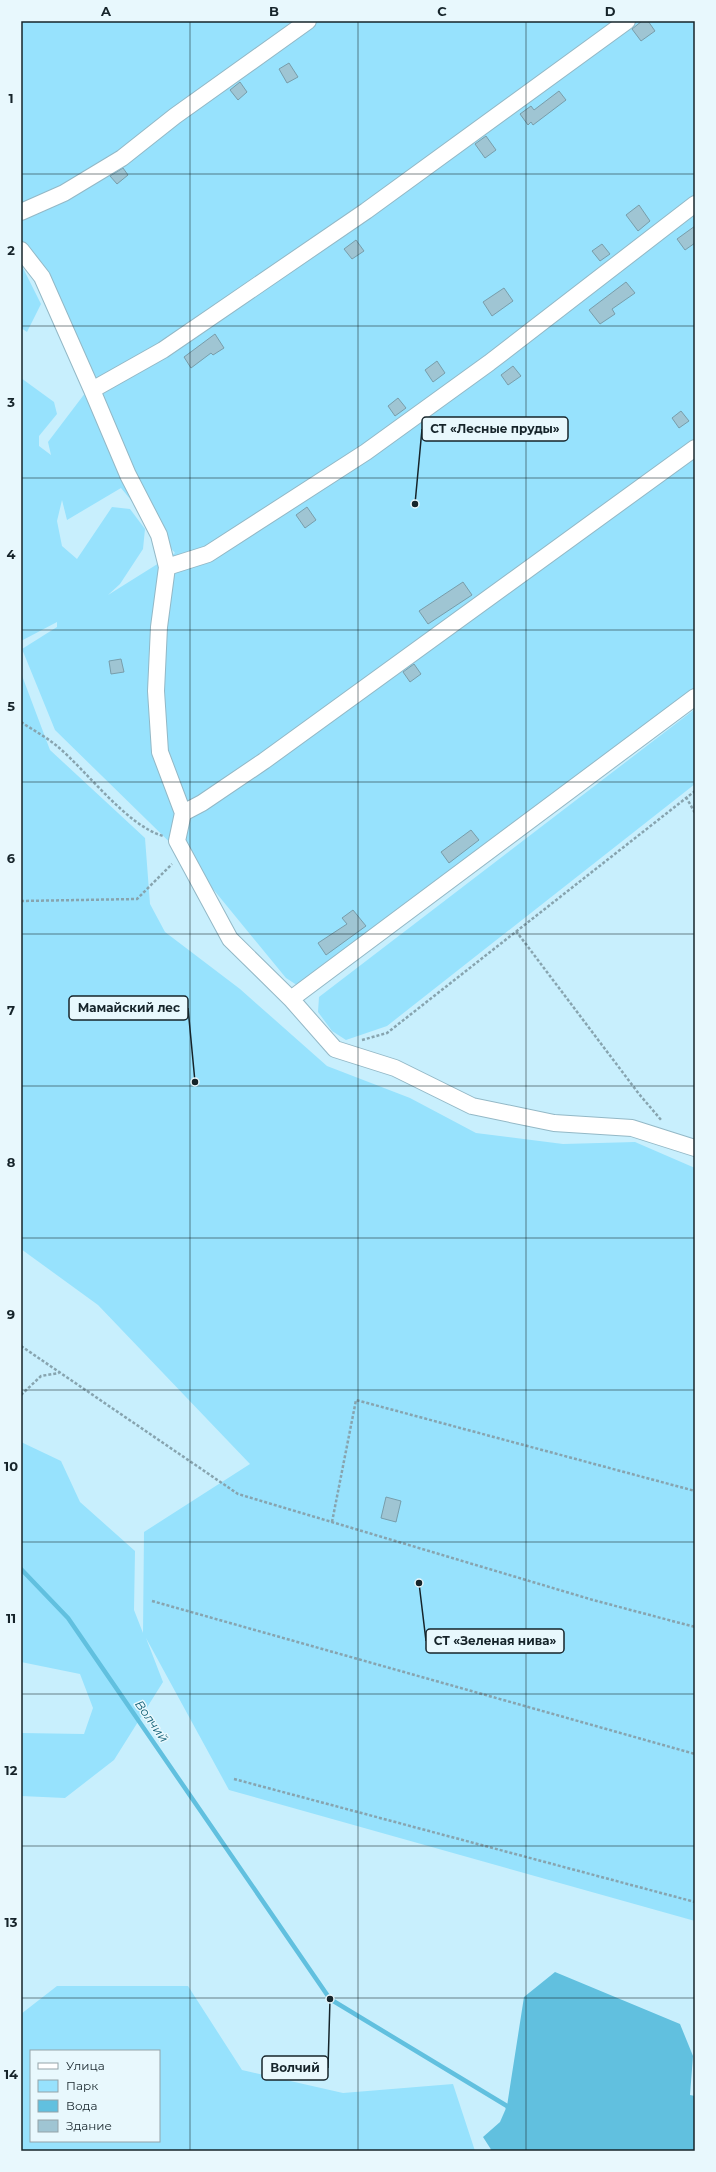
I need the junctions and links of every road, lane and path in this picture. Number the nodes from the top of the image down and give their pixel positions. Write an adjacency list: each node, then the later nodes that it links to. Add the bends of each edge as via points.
1 (308, 21): 4 (street, via 174,116 122,158 64,193)
2 (627, 21): 6 (street, via 366,211 162,350)
3 (695, 204): 8 (street, via 489,363 366,452 208,554)
4 (21, 212)
5 (21, 250): 6 (street, via 42,278)
6 (92, 390): 8 (street, via 128,475 159,535)
7 (695, 448): 13 (street, via 264,761 202,803)
8 (167, 567): 13 (street, via 159,627 156,691 160,752)
9 (695, 697): 18 (street)
10 (21, 722): 15 (path, via 56,746 130,816 155,834)
11 (695, 791): 12 (path)
12 (686, 798): 14 (path); 17 (path)
13 (182, 813): 15 (street)
14 (695, 813)
15 (180, 847): 16 (path, via 137,899); 18 (street, via 230,939)
16 (21, 901)
17 (516, 931): 19 (path, via 387,1032); 20 (path, via 639,1094)
18 (291, 999): 19 (street)
19 (335, 1049): 20 (street, via 395,1068 472,1106 554,1123 632,1128)
20 (679, 1142): 21 (street)
21 (695, 1148)
22 (21, 1346): 23 (path)
23 (59, 1373): 24 (path, via 41,1376); 26 (path, via 238,1494)
24 (21, 1395)
25 (695, 1491): 26 (path, via 356,1400)
26 (332, 1522): 28 (path, via 593,1600)
27 (152, 1601): 29 (path)
28 (695, 1627)
29 (695, 1754)
30 (234, 1779): 31 (path)
31 (695, 1902)

